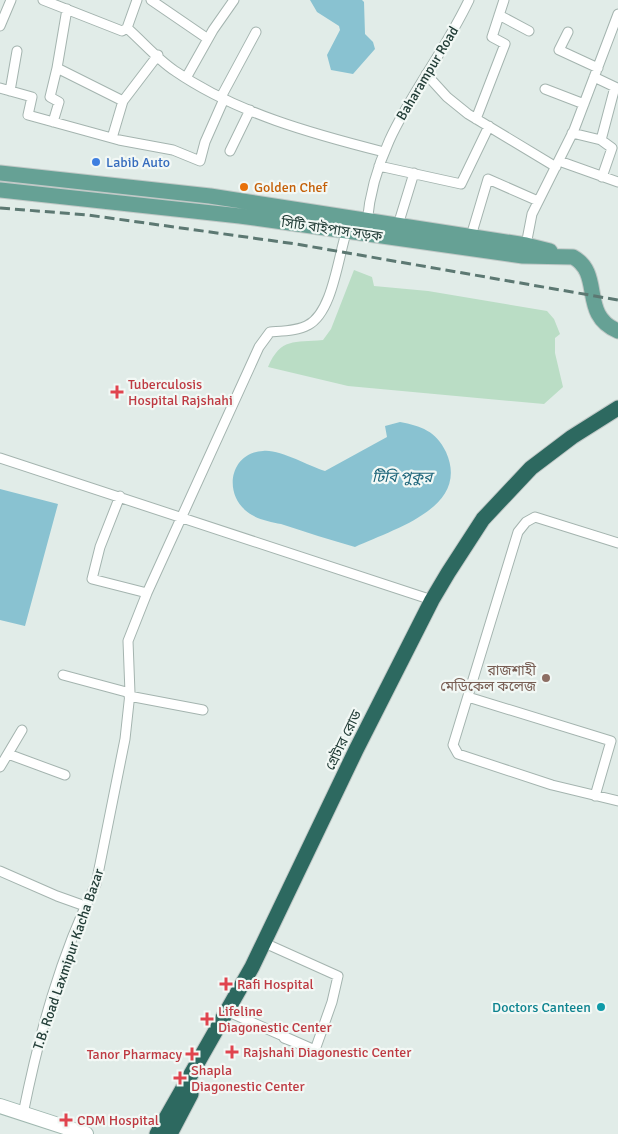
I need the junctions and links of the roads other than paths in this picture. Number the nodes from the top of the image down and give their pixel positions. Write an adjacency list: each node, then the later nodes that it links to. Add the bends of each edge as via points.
1 (10, 0): 11 (street)
2 (43, 0): 8 (street)
3 (137, 0): 12 (street)
4 (151, 0): 17 (street)
5 (234, 0): 17 (street)
6 (469, 0): 22 (street, Baharampur Road)
7 (504, 0): 10 (street)
8 (68, 9): 12 (street, via 122,31); 20 (street)
9 (618, 14): 13 (street)
10 (499, 15): 14 (street); 31 (street, via 492,37 505,44)
11 (0, 26)
12 (127, 28): 19 (street)
13 (616, 28): 21 (street)
14 (529, 31)
15 (256, 32): 27 (street)
16 (568, 32): 21 (street, via 559,50)
17 (208, 39): 23 (street)
18 (16, 51): 26 (street)
19 (158, 55): 23 (street); 28 (street)
20 (57, 68): 28 (street); 32 (street, via 50,97 58,102)
21 (596, 73): 29 (street); 36 (street, via 615,87)
22 (426, 74): 31 (street, via 447,97); 38 (street, Baharampur Road, via 403,110)
23 (186, 78): 27 (street)
24 (0, 88): 26 (street)
25 (545, 89): 29 (street)
26 (10, 91): 32 (street, via 32,97 28,115)
27 (222, 98): 30 (street); 35 (street, via 200,161 173,150)
28 (123, 101): 35 (street)
29 (584, 104): 34 (street)
30 (250, 110): 37 (street); 38 (street)
31 (476, 119): 33 (street)
32 (53, 122): 35 (street)
33 (489, 126): 39 (street); 42 (street, via 461,184)
34 (572, 133): 36 (street); 39 (street)
35 (112, 138)
36 (601, 140): 43 (street, via 612,148)
37 (230, 151)
38 (384, 152): 40 (street, Baharampur Road)
39 (558, 164): 43 (street); 46 (street)
40 (379, 166): 42 (street); 48 (street, Baharampur Road)
41 (0, 173): 48 (main road, via 210,196)
42 (414, 173): 47 (street)
43 (602, 177): 44 (street)
44 (618, 182)
45 (0, 190): 49 (main road, সিটি বাইপাস সড়ক)
46 (538, 201): 50 (street, via 488,179); 51 (street, via 527,229)
47 (398, 225): 48 (main road); 50 (main road)
48 (367, 227): 49 (main road, সিটি বাইপাস সড়ক); 52 (main road, সিটি বাইপাস সড়ক, via 523,256)
49 (347, 230): 58 (street, T.B. Road Laxmipur Kacha Bazar, via 328,301 318,318 308,326 270,332 259,347)
50 (471, 236): 51 (main road)
51 (526, 245): 52 (main road)
52 (573, 257): 53 (main road, via 580,261 588,275 595,310 602,321)
53 (618, 331)
54 (618, 408): 61 (highway, গ্রেটার রোড, via 531,468 483,519)
55 (618, 419): 62 (highway, গ্রেটার রোড, via 580,441 542,469 493,520 456,574)
56 (0, 458): 57 (street)
57 (120, 496): 58 (street); 60 (street, via 100,547 92,579)
58 (181, 517): 60 (street, T.B. Road Laxmipur Kacha Bazar); 61 (street)
59 (618, 543): 65 (street, via 535,517 526,522 518,532)
60 (147, 593): 64 (street, T.B. Road Laxmipur Kacha Bazar, via 128,640)
61 (432, 600): 62 (highway, গ্রেটার রোড)
62 (408, 656): 73 (highway, গ্রেটার রোড)
63 (63, 675): 64 (street)
64 (130, 695): 66 (street); 75 (street, T.B. Road Laxmipur Kacha Bazar, via 119,775 96,884)
65 (468, 697): 71 (street, via 453,745 458,754); 71 (street, via 611,741)
66 (203, 710)
67 (22, 730): 68 (street)
68 (8, 754): 69 (street); 70 (street)
69 (0, 767)
70 (65, 775)
71 (595, 796): 72 (street)
72 (618, 801)
73 (316, 842): 76 (highway, গ্রেটার রোড); 77 (highway, গ্রেটার রোড)
74 (0, 871): 75 (street)
75 (85, 906): 80 (street, T.B. Road Laxmipur Kacha Bazar, via 47,1013)
76 (270, 945): 77 (highway, গ্রেটার রোড); 78 (street, via 338,976 315,1050)
77 (238, 998): 78 (highway, গ্রেটার রোড); 82 (highway, গ্রেটার রোড)
78 (233, 1014): 83 (highway, গ্রেটার রোড)
79 (0, 1106): 80 (main road)
80 (23, 1114): 81 (main road)
81 (86, 1134)
82 (156, 1134)
83 (170, 1134)

